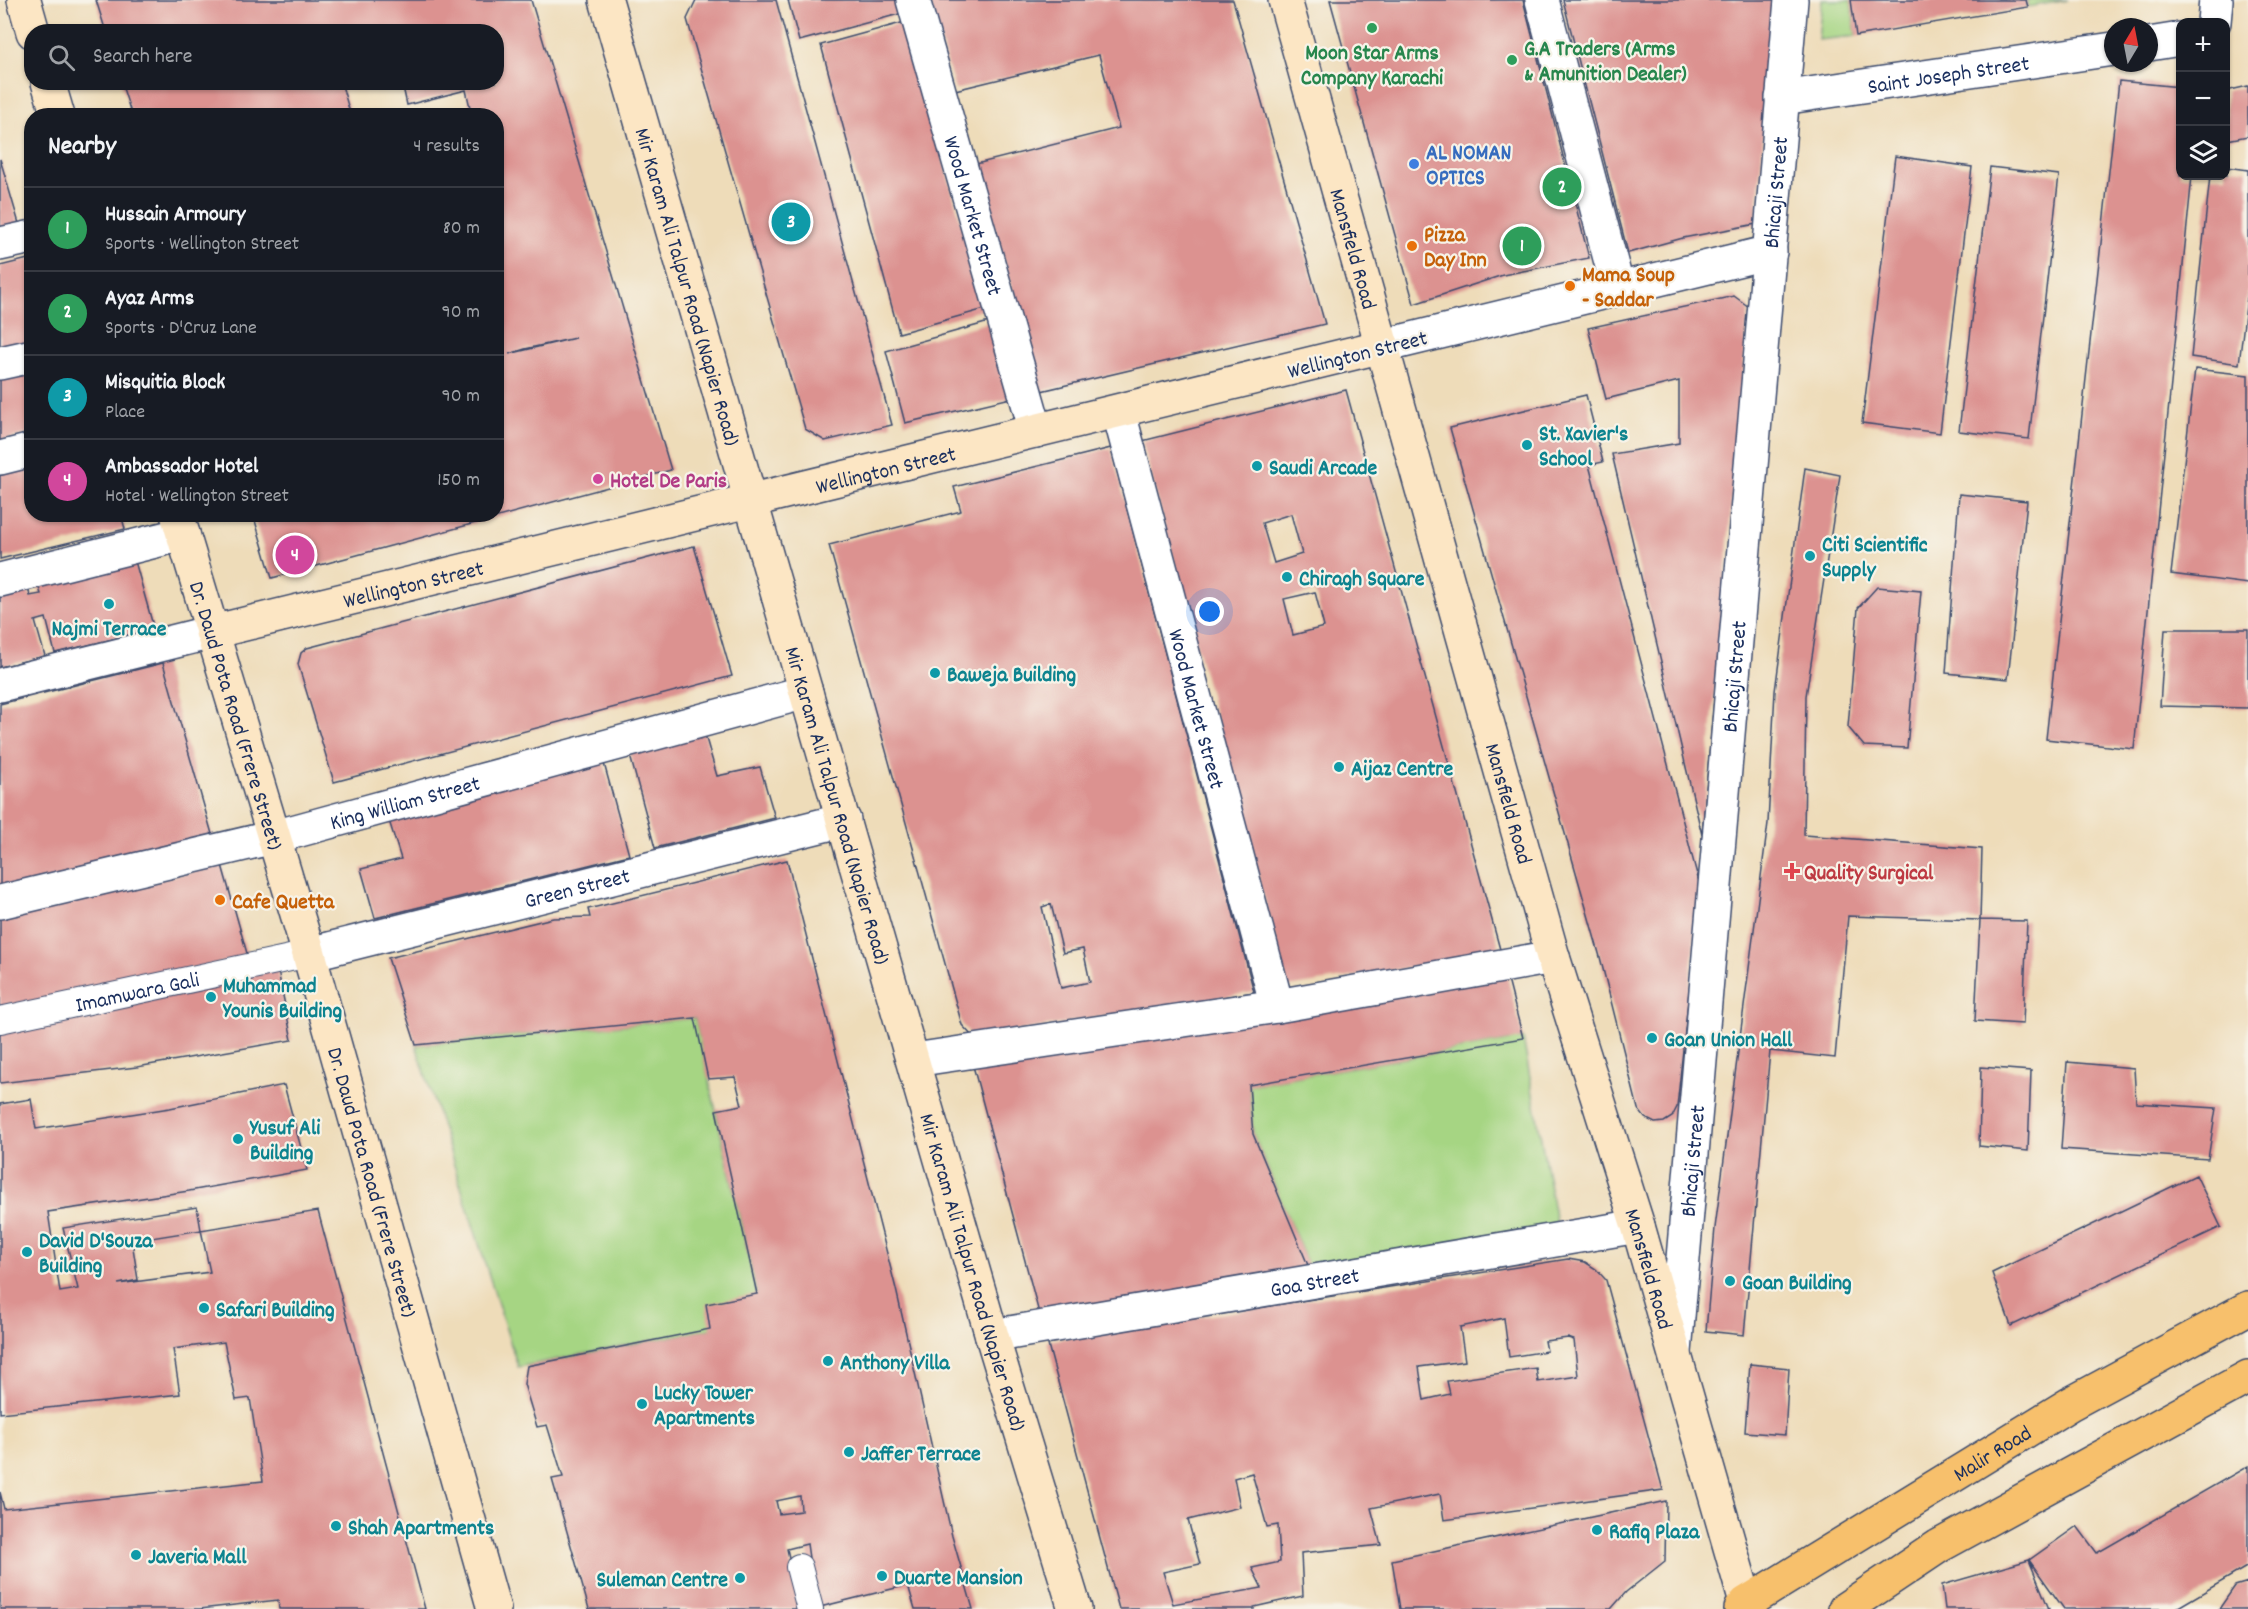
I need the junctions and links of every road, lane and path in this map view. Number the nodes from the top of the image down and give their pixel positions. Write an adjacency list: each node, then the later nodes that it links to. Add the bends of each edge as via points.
1 (24, 0): 9 (street)
2 (606, 0): 27 (street, Mir Karam Ali Talpur Road (Napier Road))
3 (913, 0): 24 (street, Wood Market Street)
4 (1285, 0): 20 (street, Mansfield Road)
5 (1542, 0): 19 (street)
6 (1791, 0): 14 (street, Bhicaji Street)
7 (2216, 0): 8 (street)
8 (2214, 18)
9 (31, 24)
10 (2176, 40): 11 (street)
11 (2158, 43)
12 (2104, 50): 14 (street, Saint Joseph Street)
13 (50, 90): 15 (street)
14 (1782, 98): 18 (street, Bhicaji Street)
15 (56, 108)
16 (24, 239): 17 (street)
17 (0, 244)
18 (1770, 252): 19 (street, Wellington Street); 44 (street, Bhicaji Street)
19 (1618, 289): 20 (street, Wellington Street)
20 (1383, 346): 23 (street, Wellington Street); 37 (street, Mansfield Road)
21 (24, 358): 22 (street)
22 (0, 363)
23 (1119, 413): 24 (street, Wellington Street); 38 (street, Wood Market Street)
24 (1036, 431): 27 (street, Wellington Street)
25 (24, 452): 26 (street)
26 (0, 458)
27 (750, 500): 30 (street, Wellington Street); 32 (street, Mir Karam Ali Talpur Road (Napier Road))
28 (180, 524): 29 (street); 30 (street, Dr. Daud Pota Road (Frere Street))
29 (0, 580)
30 (212, 632): 31 (street, Wellington Street); 34 (street, Dr. Daud Pota Road (Frere Street))
31 (0, 685)
32 (806, 692): 33 (street, Mir Karam Ali Talpur Road (Napier Road)); 34 (street, King William Street)
33 (844, 820): 36 (street, Green Street); 40 (street, Mir Karam Ali Talpur Road (Napier Road))
34 (274, 837): 35 (street, King William Street); 36 (street, Dr. Daud Pota Road (Frere Street))
35 (0, 902)
36 (309, 954): 39 (lane, Imamwara Gali); 48 (street, Dr. Daud Pota Road (Frere Street))
37 (1553, 957): 38 (street); 41 (street, Mansfield Road)
38 (1277, 1006): 40 (street)
39 (0, 1020)
40 (914, 1060): 43 (street, Mir Karam Ali Talpur Road (Napier Road))
41 (1638, 1226): 43 (street, Goa Street); 44 (street, Mansfield Road)
42 (2248, 1308): 47 (main road, Malir Road, via 2070,1404)
43 (992, 1336): 50 (street, Mir Karam Ali Talpur Road (Napier Road))
44 (1675, 1352): 47 (street, Mansfield Road)
45 (2248, 1377): 51 (main road, via 1939,1546)
46 (799, 1567): 49 (lane)
47 (1747, 1607)
48 (494, 1609)
49 (810, 1609)
50 (1075, 1609)
51 (1845, 1609)

